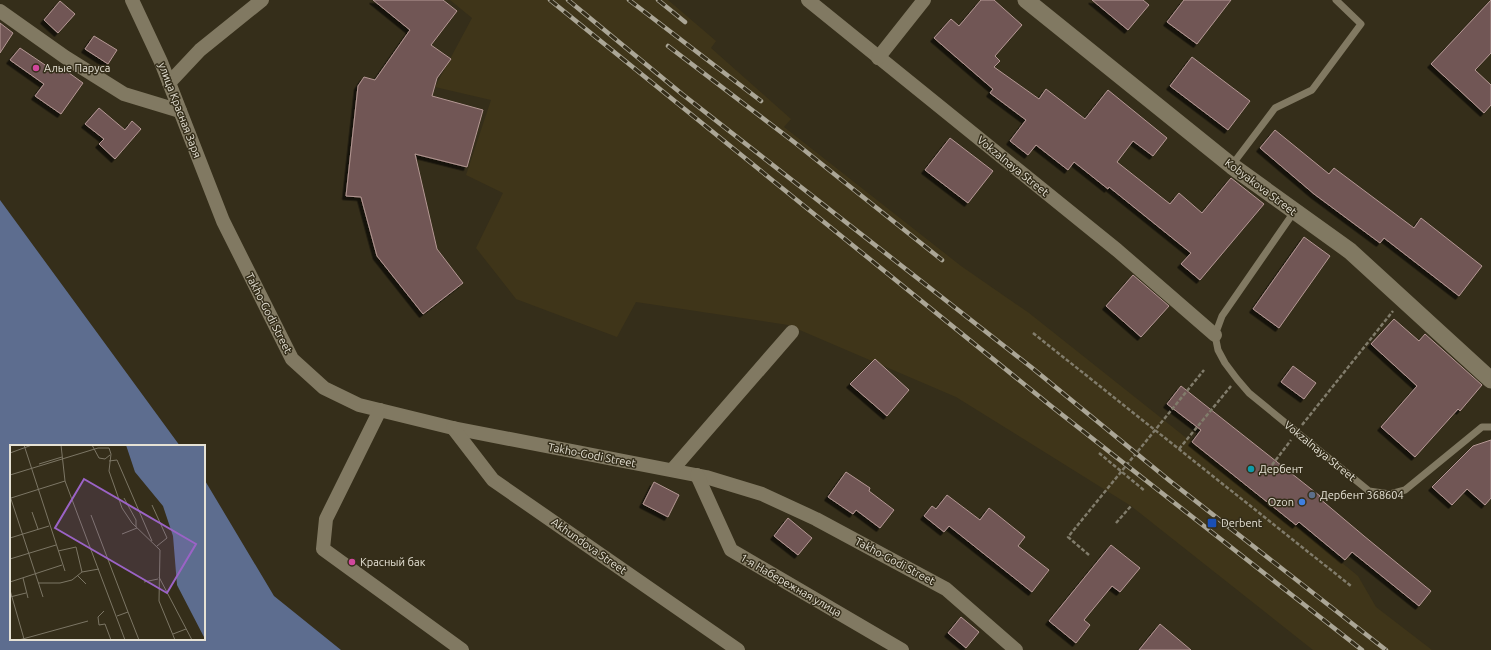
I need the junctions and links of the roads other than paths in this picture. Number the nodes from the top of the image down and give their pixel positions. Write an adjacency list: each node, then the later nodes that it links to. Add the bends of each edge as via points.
1 (132, 0): 9 (street, улица Красная Заря)
2 (262, 0): 9 (street, via 200,50)
3 (808, 0): 8 (street, Vokzalnaya Street)
4 (924, 0): 8 (street)
5 (1026, 0): 11 (street, Kobyakova Street)
6 (1336, 0): 11 (lane, via 1361,24 1312,90 1275,108)
7 (0, 10): 10 (street, via 65,57 124,94)
8 (878, 58): 15 (street, Vokzalnaya Street, via 1117,250)
9 (169, 83): 10 (street, улица Красная Заря)
10 (180, 111): 13 (street, улица Красная Заря)
11 (1232, 166): 12 (street, Kobyakova Street)
12 (1294, 212): 15 (lane, via 1222,316); 16 (street, Kobyakova Street, via 1350,251)
13 (223, 222): 17 (street, Takho-Godi Street, via 292,359 324,388 359,405)
14 (792, 332): 20 (street)
15 (1215, 335): 18 (lane, Vokzalnaya Street, via 1224,364 1249,393 1369,491 1390,494 1405,490 1482,427)
16 (1491, 380)
17 (380, 410): 19 (street, Takho-Godi Street); 22 (street, via 326,519 323,549)
18 (1491, 427)
19 (453, 428): 20 (street, Takho-Godi Street); 23 (street, Akhundova Street, via 493,480)
20 (672, 470): 21 (street, Takho-Godi Street)
21 (697, 475): 24 (street, 1-я Набережная улица, via 731,550); 25 (street, Takho-Godi Street, via 776,500 946,589)
22 (462, 650)
23 (738, 650)
24 (902, 650)
25 (1016, 650)

